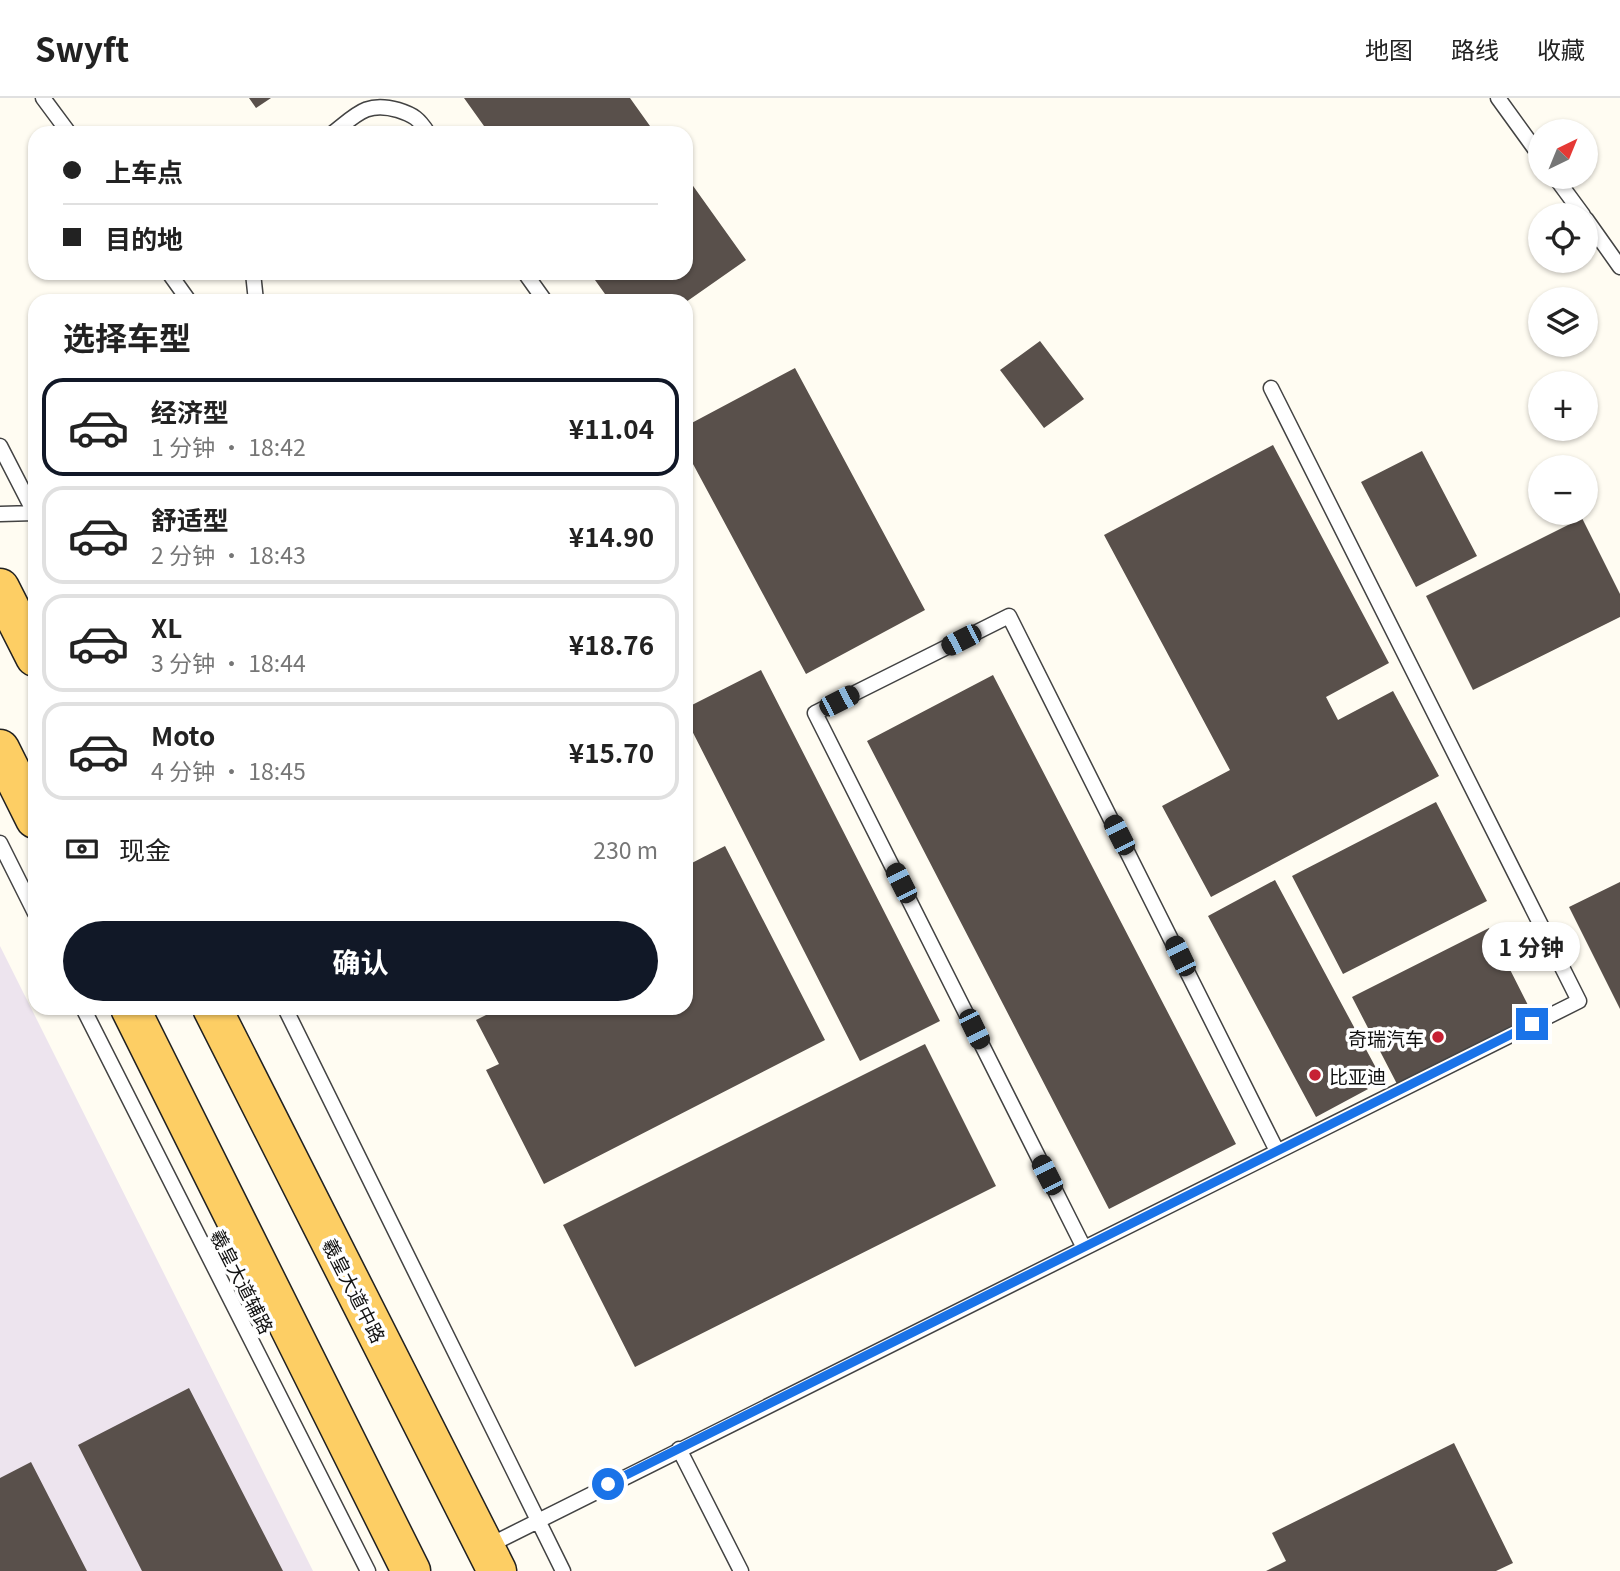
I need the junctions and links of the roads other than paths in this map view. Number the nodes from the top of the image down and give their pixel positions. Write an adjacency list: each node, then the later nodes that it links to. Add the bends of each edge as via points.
1 (43, 98): 7 (lane)
2 (379, 98): 5 (lane)
3 (403, 98): 6 (lane)
4 (1498, 98): 10 (lane)
5 (363, 110): 6 (lane, via 380,105); 8 (lane)
6 (416, 115): 9 (lane)
7 (64, 126)
8 (342, 126)
9 (423, 126)
10 (1528, 139)
11 (1598, 236): 12 (lane)
12 (1620, 267)
13 (1272, 388): 28 (lane, via 1579,1001)
14 (0, 446): 15 (lane)
15 (28, 500)
16 (0, 514): 17 (lane)
17 (28, 514)
18 (0, 588): 19 (main road)
19 (28, 643)
20 (0, 749): 21 (main road)
21 (28, 805)
22 (0, 843): 23 (lane)
23 (28, 899)
24 (87, 1015): 33 (lane, 羲皇大道辅路)
25 (133, 1015): 34 (main road)
26 (216, 1015): 32 (main road, 羲皇大道中路)
27 (288, 1015): 31 (lane)
28 (1278, 1151): 29 (lane); 29 (lane, via 1009,616 924,658 815,713)
29 (1084, 1248): 30 (lane)
30 (679, 1449): 31 (lane); 36 (lane)
31 (538, 1519): 32 (lane); 35 (lane)
32 (491, 1559)
33 (368, 1571)
34 (411, 1571)
35 (563, 1571)
36 (741, 1571)

